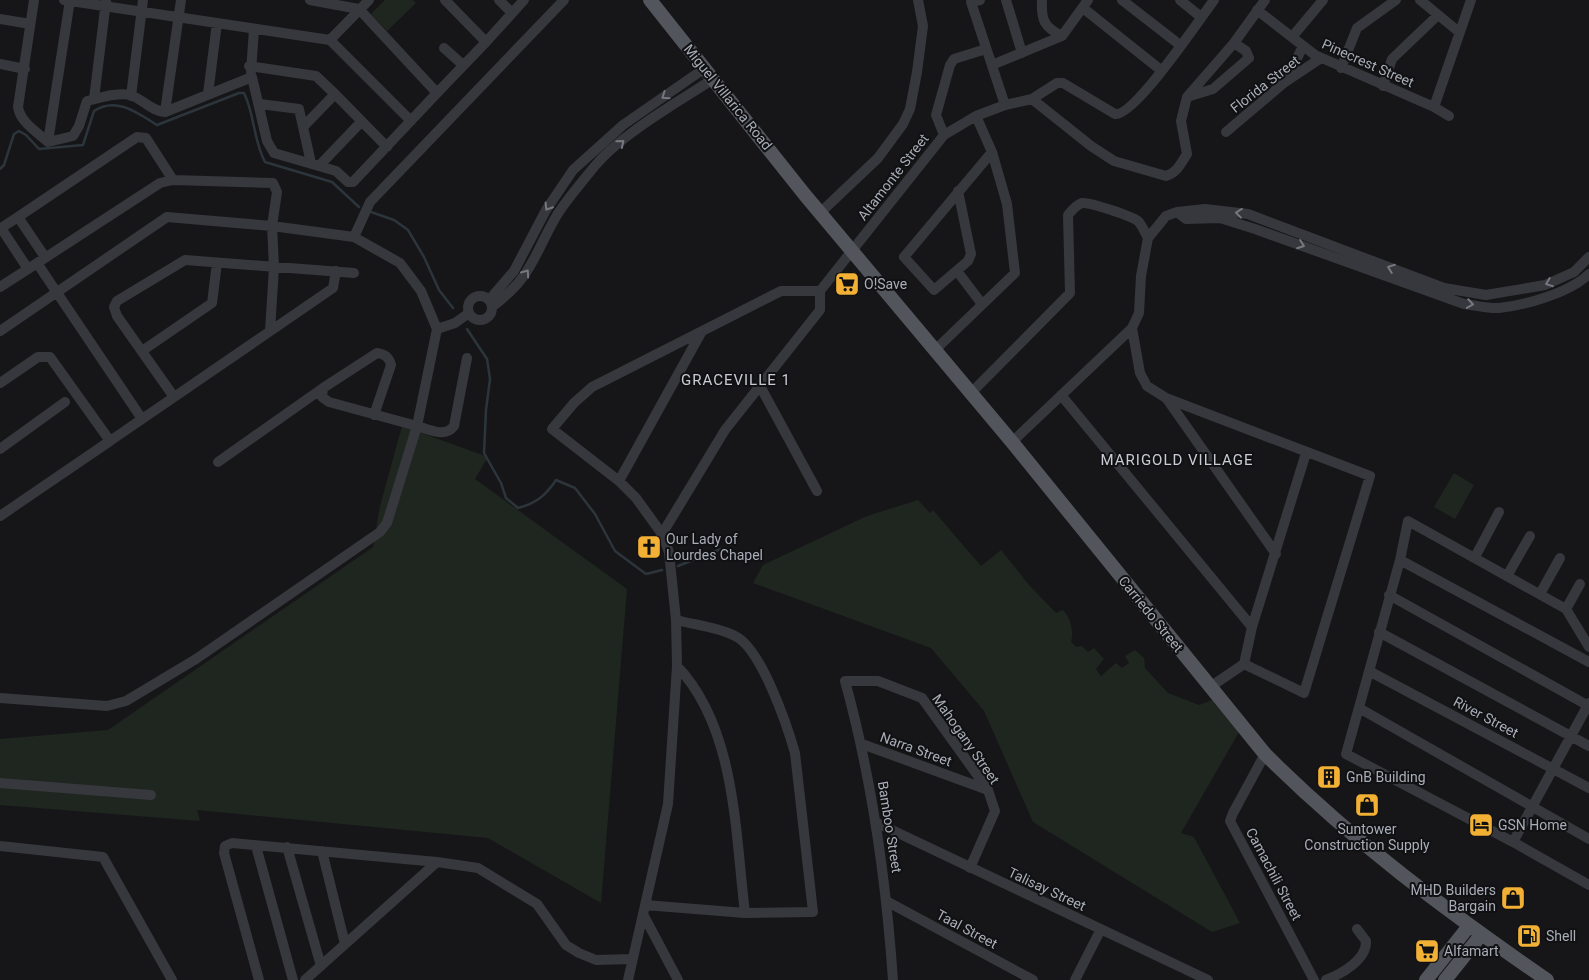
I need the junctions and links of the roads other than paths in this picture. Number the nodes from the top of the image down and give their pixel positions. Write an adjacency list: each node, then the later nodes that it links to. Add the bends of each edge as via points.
1 (34, 0): 35 (street)
2 (68, 0): 24 (street); 78 (street)
3 (143, 0): 28 (street)
4 (181, 0): 31 (street)
5 (310, 0): 26 (street)
6 (369, 0): 26 (street)
7 (445, 0): 41 (street)
8 (499, 0): 29 (street)
9 (524, 0): 29 (street)
10 (564, 0): 90 (street, via 370,202)
11 (650, 0): 56 (main road, Miguel Villarica Road)
12 (918, 0): 85 (street, via 923,26 910,109 878,158)
13 (980, 0): 46 (street, via 971,2)
14 (1006, 0): 47 (street)
15 (1043, 0): 38 (street, via 1041,15 1044,24)
16 (1122, 0): 43 (street)
17 (1180, 0): 32 (street)
18 (1214, 0): 32 (street)
19 (1265, 0): 27 (street)
20 (1323, 0): 39 (street)
21 (1396, 0): 53 (street, via 1357,28)
22 (1420, 0): 30 (street)
23 (1471, 0): 37 (street)
24 (106, 3): 28 (street); 65 (street)
25 (1086, 4): 38 (street); 55 (street)
26 (359, 9): 40 (street); 60 (street)
27 (1257, 10): 39 (street, Pinecrest Street); 42 (street)
28 (141, 12): 31 (street); 63 (street)
29 (512, 13): 41 (street)
30 (1438, 15): 37 (street); 59 (street, via 1392,59)
31 (178, 17): 34 (street); 70 (street)
32 (1201, 17): 43 (street)
33 (0, 20): 35 (street)
34 (217, 23): 36 (street); 61 (street)
35 (30, 24): 54 (street)
36 (254, 29): 40 (street); 52 (street)
37 (1460, 32): 69 (street)
38 (1062, 36): 47 (street)
39 (1292, 37): 44 (street, Pinecrest Street)
40 (330, 40): 73 (street)
41 (486, 42): 50 (street)
42 (1234, 43): 64 (street); 64 (street, via 1246,51 1249,58 1213,89)
43 (1180, 45): 55 (street)
44 (1303, 46): 48 (street, Pinecrest Street); 58 (street)
45 (444, 48): 50 (street)
46 (986, 50): 51 (street); 77 (street, via 954,59 950,65 936,115)
47 (1022, 53): 51 (street)
48 (1321, 58): 53 (street, Pinecrest Street); 58 (street, Florida Street)
49 (0, 64): 54 (street)
50 (463, 65): 60 (street)
51 (992, 65): 68 (street)
52 (250, 66): 57 (street); 62 (street, via 316,76)
53 (1341, 68): 59 (street, Pinecrest Street)
54 (26, 69): 78 (street, via 19,114)
55 (1162, 71): 66 (street, via 1140,98 1119,115 1063,83 1057,83)
56 (709, 74): 84 (main road, Miguel Villarica Road); 107 (street, one-way to 56, via 512,292 527,274 557,215 596,165); 107 (street, one-way to 107, via 623,125 573,170 546,210 514,271)
57 (252, 77): 61 (street); 67 (street)
58 (1285, 82): 76 (street, Florida Street)
59 (1383, 86): 69 (street, Pinecrest Street)
60 (436, 93): 73 (street)
61 (208, 94): 70 (street)
62 (335, 94): 74 (street); 75 (street)
63 (131, 96): 65 (street); 70 (street, via 157,111)
64 (1186, 97): 66 (street, via 1180,121 1187,154 1175,172 1166,176 1114,160)
65 (94, 99): 78 (street, via 87,100 79,126 72,136)
66 (1032, 99): 68 (street, Altamonte Street)
67 (260, 104): 75 (street, via 299,109); 81 (street, via 267,142 274,152)
68 (1005, 105): 71 (street, Altamonte Street)
69 (1434, 107): 72 (street, Pinecrest Street)
70 (165, 112)
71 (976, 116): 77 (street, Altamonte Street); 80 (street)
72 (1449, 116)
73 (411, 121): 79 (street)
74 (361, 122): 79 (street); 81 (street)
75 (303, 127): 81 (street)
76 (1226, 132)
77 (944, 136): 92 (street, Altamonte Street)
78 (48, 142)
79 (386, 146): 81 (street, via 353,182 348,182 336,171)
80 (992, 152): 83 (street); 108 (street, via 1007,204 1015,273)
81 (315, 164)
82 (174, 180): 87 (street, via 146,138 137,137); 88 (street, via 273,183 277,192); 94 (street, via 152,187)
83 (958, 191): 99 (street, via 971,254); 99 (street, via 904,257 934,290)
84 (805, 195): 85 (main road, Carriedo Street)
85 (821, 212): 92 (main road, Carriedo Street)
86 (1177, 212): 91 (street, via 1166,216); 100 (street, one-way to 86, via 1545,286 1486,295 1444,288 1248,214 1205,209); 103 (street, one-way to 103, via 1186,219 1220,218 1464,304 1498,308 1552,295)
87 (18, 217): 89 (street); 94 (street)
88 (272, 226): 90 (street); 96 (street); 106 (street, via 168,217)
89 (0, 228): 97 (street)
90 (354, 237): 111 (street, via 400,262 421,290)
91 (1148, 238): 110 (street, via 1140,276 1139,313); 121 (street, via 1138,222 1131,218 1088,202 1073,208 1068,215 1070,293)
92 (854, 251): 105 (street, Altamonte Street); 115 (main road, Carriedo Street)
93 (1589, 258): 100 (street)
94 (41, 260): 97 (street); 106 (street)
95 (217, 263): 96 (street); 116 (street, via 212,303); 116 (street, via 185,260 117,301 114,307 117,316)
96 (274, 267): 98 (street); 113 (street)
97 (28, 269): 104 (street)
98 (336, 271): 101 (street); 113 (street, via 333,288)
99 (957, 272): 108 (street)
100 (1574, 272): 103 (street)
101 (354, 273)
102 (1589, 274): 103 (street)
103 (1581, 282)
104 (0, 287)
105 (820, 291): 114 (street, via 781,291); 119 (street, via 820,310)
106 (57, 292): 112 (street); 127 (street)
107 (490, 303): 109 (street, via 482,296 475,297 470,302); 109 (street, via 490,314 482,320 474,319)
108 (982, 304): 115 (street)
109 (469, 313): 111 (street, via 455,323)
110 (1132, 328): 122 (street); 124 (street, via 1140,373 1147,386)
111 (437, 329): 128 (street)
112 (0, 331)
113 (270, 331): 123 (street)
114 (702, 331): 134 (street); 134 (street, via 592,387 552,429)
115 (935, 350): 121 (main road, Carriedo Street)
116 (142, 351): 123 (street)
117 (467, 358): 128 (street, via 454,426 450,432)
118 (0, 383): 129 (street, via 38,357 50,357)
119 (760, 386): 135 (street); 138 (street, via 725,430)
120 (323, 388): 126 (street, via 322,397 328,402); 126 (street, via 377,353 384,354 391,365); 133 (street)
121 (971, 393): 130 (main road, Carriedo Street)
122 (1061, 395): 130 (street); 150 (street)
123 (174, 397): 127 (street)
124 (1166, 398): 132 (street); 140 (street)
125 (65, 402): 131 (street)
126 (374, 415): 128 (street)
127 (142, 419): 129 (street)
128 (417, 426): 159 (street, via 387,523 380,532 196,660 133,698 107,706)
129 (110, 441): 137 (street)
130 (1012, 442): 158 (main road, Carriedo Street)
131 (0, 448)
132 (1306, 453): 140 (street); 154 (street, via 1370,476 1304,693)
133 (218, 462)
134 (619, 481): 138 (street)
135 (817, 491)
136 (1499, 512): 141 (street)
137 (0, 516)
138 (662, 534): 149 (street, via 669,552)
139 (1530, 536): 144 (street)
140 (1276, 554): 150 (street)
141 (1475, 558): 143 (street, via 1408,521); 144 (street)
142 (1560, 558): 146 (street)
143 (1400, 560): 147 (street); 153 (street)
144 (1508, 576): 146 (street)
145 (1580, 584): 148 (street)
146 (1540, 594): 148 (street)
147 (1389, 595): 151 (street); 160 (street)
148 (1566, 608): 152 (street)
149 (676, 620): 155 (street); 184 (street, via 735,635 748,644 789,731 795,753 813,912)
150 (1252, 627): 154 (street)
151 (1379, 632): 156 (street); 162 (street)
152 (1589, 648)
153 (1589, 662)
154 (1244, 664): 158 (street)
155 (677, 666): 183 (street, via 668,804); 184 (street, via 697,691 724,754)
156 (1369, 671): 161 (street); 166 (street, River Street)
157 (845, 681): 163 (street, Bamboo Street); 169 (street, Mahogany Street, via 878,681 922,698)
158 (1210, 687): 165 (main road, Carriedo Street)
159 (0, 698)
160 (1588, 704): 162 (street)
161 (1359, 708): 171 (street); 174 (street, via 1346,754)
162 (1570, 735): 164 (street); 166 (street)
163 (862, 744): 169 (street, Narra Street); 172 (street, Bamboo Street)
164 (1589, 746)
165 (1266, 754): 185 (main road, Carriedo Street, via 1366,847); 202 (street, Camachili Street, via 1230,821)
166 (1553, 768): 168 (street, River Street); 171 (street)
167 (0, 783): 170 (street)
168 (1589, 788)
169 (988, 790): 180 (street, Mahogany Street, via 995,811)
170 (150, 795)
171 (1532, 807): 173 (street); 174 (street)
172 (875, 822): 180 (street, Talisay Street); 182 (street, Bamboo Street)
173 (1589, 839)
174 (1513, 842): 181 (street)
175 (0, 846): 192 (street, via 103,857)
176 (256, 846): 177 (street); 193 (street, via 232,843 225,846 224,853); 194 (street)
177 (286, 847): 178 (street); 191 (street)
178 (322, 851): 179 (street); 189 (street)
179 (437, 862): 189 (street); 190 (street, via 478,868 537,904 566,945 579,953 596,960)
180 (970, 868): 186 (street, Talisay Street)
181 (1589, 885)
182 (888, 902): 198 (street, Bamboo Street); 199 (street, Taal Street)
183 (644, 909): 184 (street); 190 (street); 197 (street)
184 (745, 913)
185 (1469, 926): 188 (main road, Carriedo Street); 204 (main road)
186 (1101, 929): 200 (street); 201 (street, Talisay Street)
187 (1357, 929): 203 (street, via 1366,941 1364,951 1342,973)
188 (1482, 934): 205 (main road); 206 (main road, Carriedo Street)
189 (345, 944): 191 (street)
190 (632, 959): 196 (street)
191 (321, 966): 195 (street)
192 (172, 980)
193 (259, 980)
194 (294, 980)
195 (305, 980)
196 (628, 980)
197 (678, 980)
198 (893, 980)
199 (1032, 980)
200 (1075, 980)
201 (1208, 980)
202 (1314, 980)
203 (1326, 980)
204 (1426, 980)
205 (1445, 980)
206 (1547, 980)

